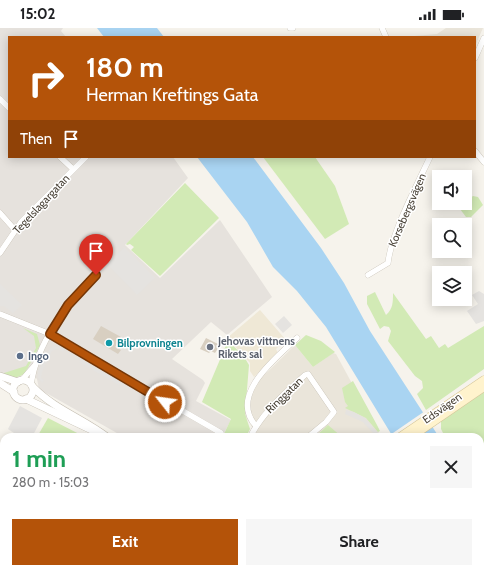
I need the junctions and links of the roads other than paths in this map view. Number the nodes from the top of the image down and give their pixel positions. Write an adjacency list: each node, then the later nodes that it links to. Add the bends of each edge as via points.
1 (484, 38): 2 (street)
2 (476, 56)
3 (0, 99): 4 (street)
4 (8, 107)
5 (476, 152): 9 (street)
6 (61, 158): 10 (street)
7 (85, 158): 10 (street, Tegelslagargatan)
8 (430, 158): 15 (street, Korsebergsvägen, via 401,221 388,263)
9 (484, 162)
10 (73, 169): 12 (street, Tegelslagargatan)
11 (0, 214): 12 (street)
12 (15, 230): 13 (street, Tegelslagargatan)
13 (0, 253)
14 (96, 275): 17 (street, via 68,305)
15 (368, 275)
16 (0, 314): 17 (street)
17 (50, 334): 19 (street); 32 (street)
18 (297, 338): 29 (street, Ringgatan, via 252,385 248,414)
19 (35, 365): 22 (street); 24 (street)
20 (0, 376): 22 (street)
21 (484, 380): 28 (main road, Edsvägen)
22 (20, 381): 24 (street, via 27,381); 26 (street)
23 (0, 383): 26 (street)
24 (32, 386): 27 (street, via 32,394); 31 (street, via 47,400)
25 (484, 387): 28 (main road, Edsvägen)
26 (14, 392): 27 (street, via 19,398)
27 (26, 399): 30 (street)
28 (438, 415): 35 (main road, Edsvägen); 36 (main road, Edsvägen)
29 (256, 426): 33 (street, Ringgatan); 34 (street, Ringgatan, via 274,403 308,374 334,412)
30 (97, 433)
31 (102, 433)
32 (221, 433)
33 (252, 433)
34 (313, 433)
35 (407, 433)
36 (416, 433)

